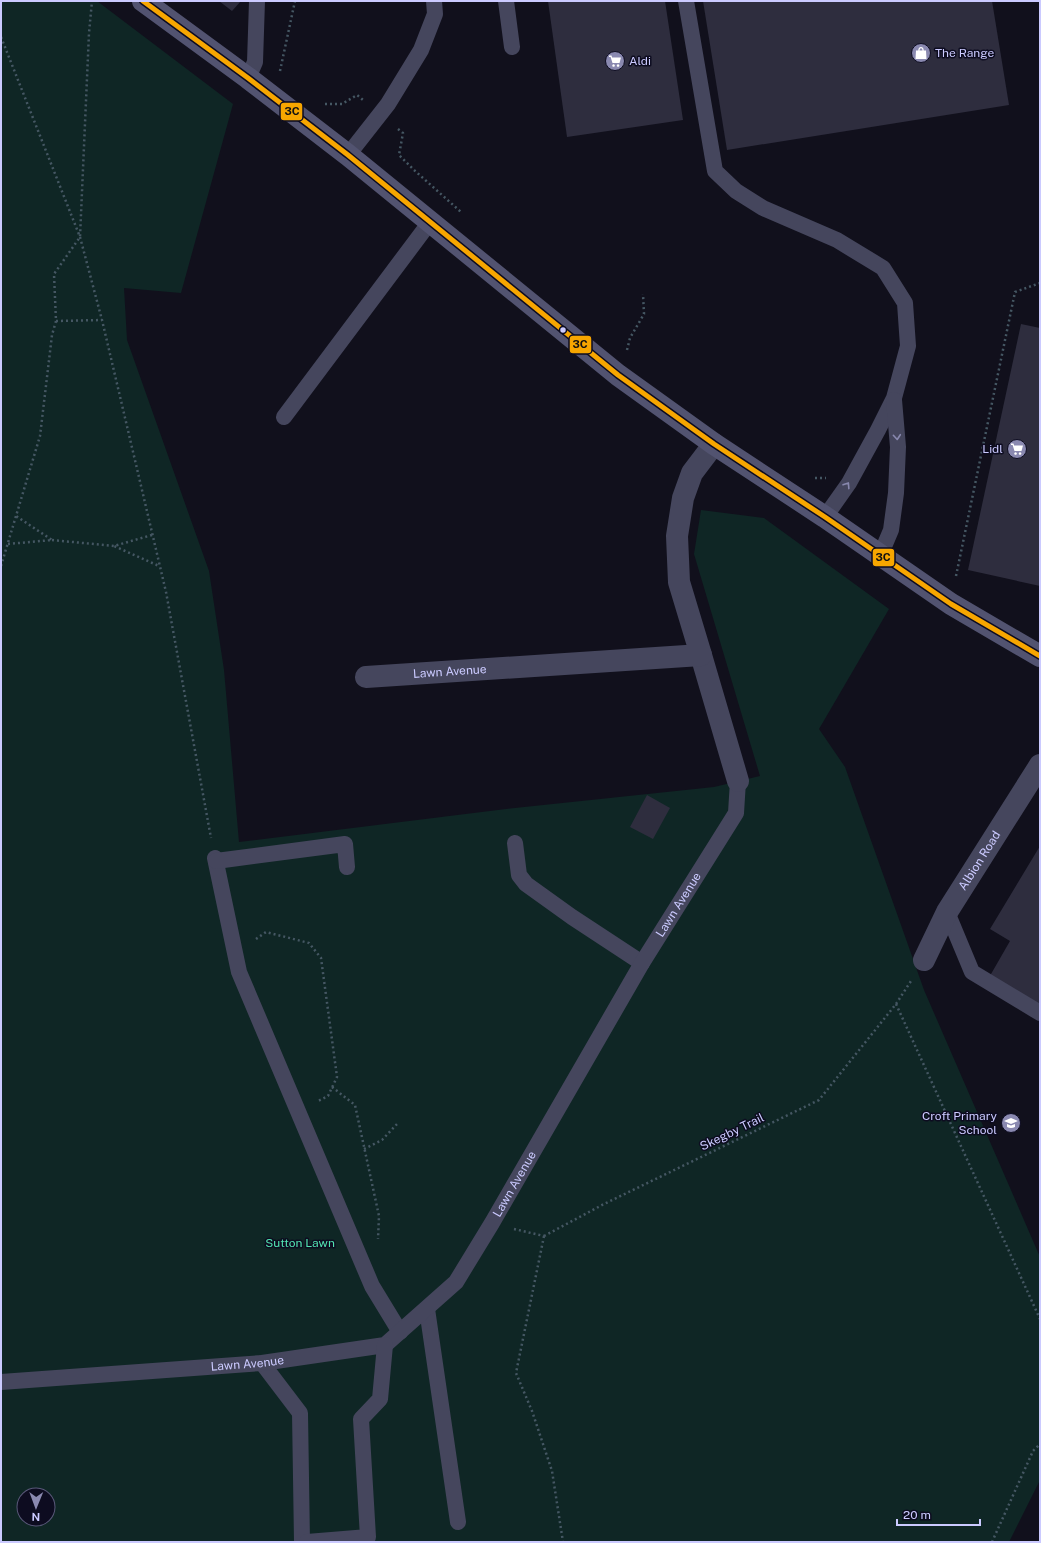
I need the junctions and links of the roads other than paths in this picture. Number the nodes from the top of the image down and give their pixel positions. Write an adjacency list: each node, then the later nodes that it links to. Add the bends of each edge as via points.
1 (143, 1): 7 (street)
2 (257, 1): 7 (lane, via 256,62)
3 (434, 1): 8 (lane, via 435,14 422,50 380,114)
4 (506, 1): 6 (lane)
5 (686, 1): 10 (lane, via 715,171 736,191 763,208 837,240 883,268 905,303 908,346)
6 (512, 47)
7 (248, 78): 8 (street)
8 (348, 155): 9 (street)
9 (430, 222): 11 (lane); 12 (street, via 618,375)
10 (894, 398): 13 (lane, one-way to 10, via 846,487); 14 (lane, one-way to 14, via 898,447 896,493 891,530)
11 (284, 418)
12 (714, 444): 13 (street); 15 (street, Lawn Avenue, via 692,474 683,498 677,536 680,582)
13 (825, 517): 14 (street)
14 (880, 556): 16 (street, via 950,604)
15 (701, 655): 17 (street, Lawn Avenue); 19 (street, Lawn Avenue)
16 (1040, 656)
17 (366, 677)
18 (1040, 765): 22 (street, Albion Road)
19 (738, 781): 24 (lane, Lawn Avenue, via 736,813)
20 (515, 843): 24 (lane, via 519,875 526,884)
21 (347, 867): 27 (lane, via 345,844 215,859 239,972 372,1286)
22 (947, 912): 23 (street, Albion Road); 25 (lane, via 972,972)
23 (924, 960)
24 (642, 963): 26 (lane, Lawn Avenue, via 456,1282)
25 (1040, 1013)
26 (427, 1309): 27 (lane, Lawn Avenue); 31 (lane)
27 (400, 1332): 28 (lane, Lawn Avenue)
28 (385, 1345): 29 (lane, Lawn Avenue); 33 (lane, via 380,1399 361,1420 368,1537)
29 (262, 1363): 30 (lane, Lawn Avenue); 32 (lane, via 300,1413)
30 (1, 1382)
31 (458, 1522)
32 (302, 1542)
33 (307, 1542)

